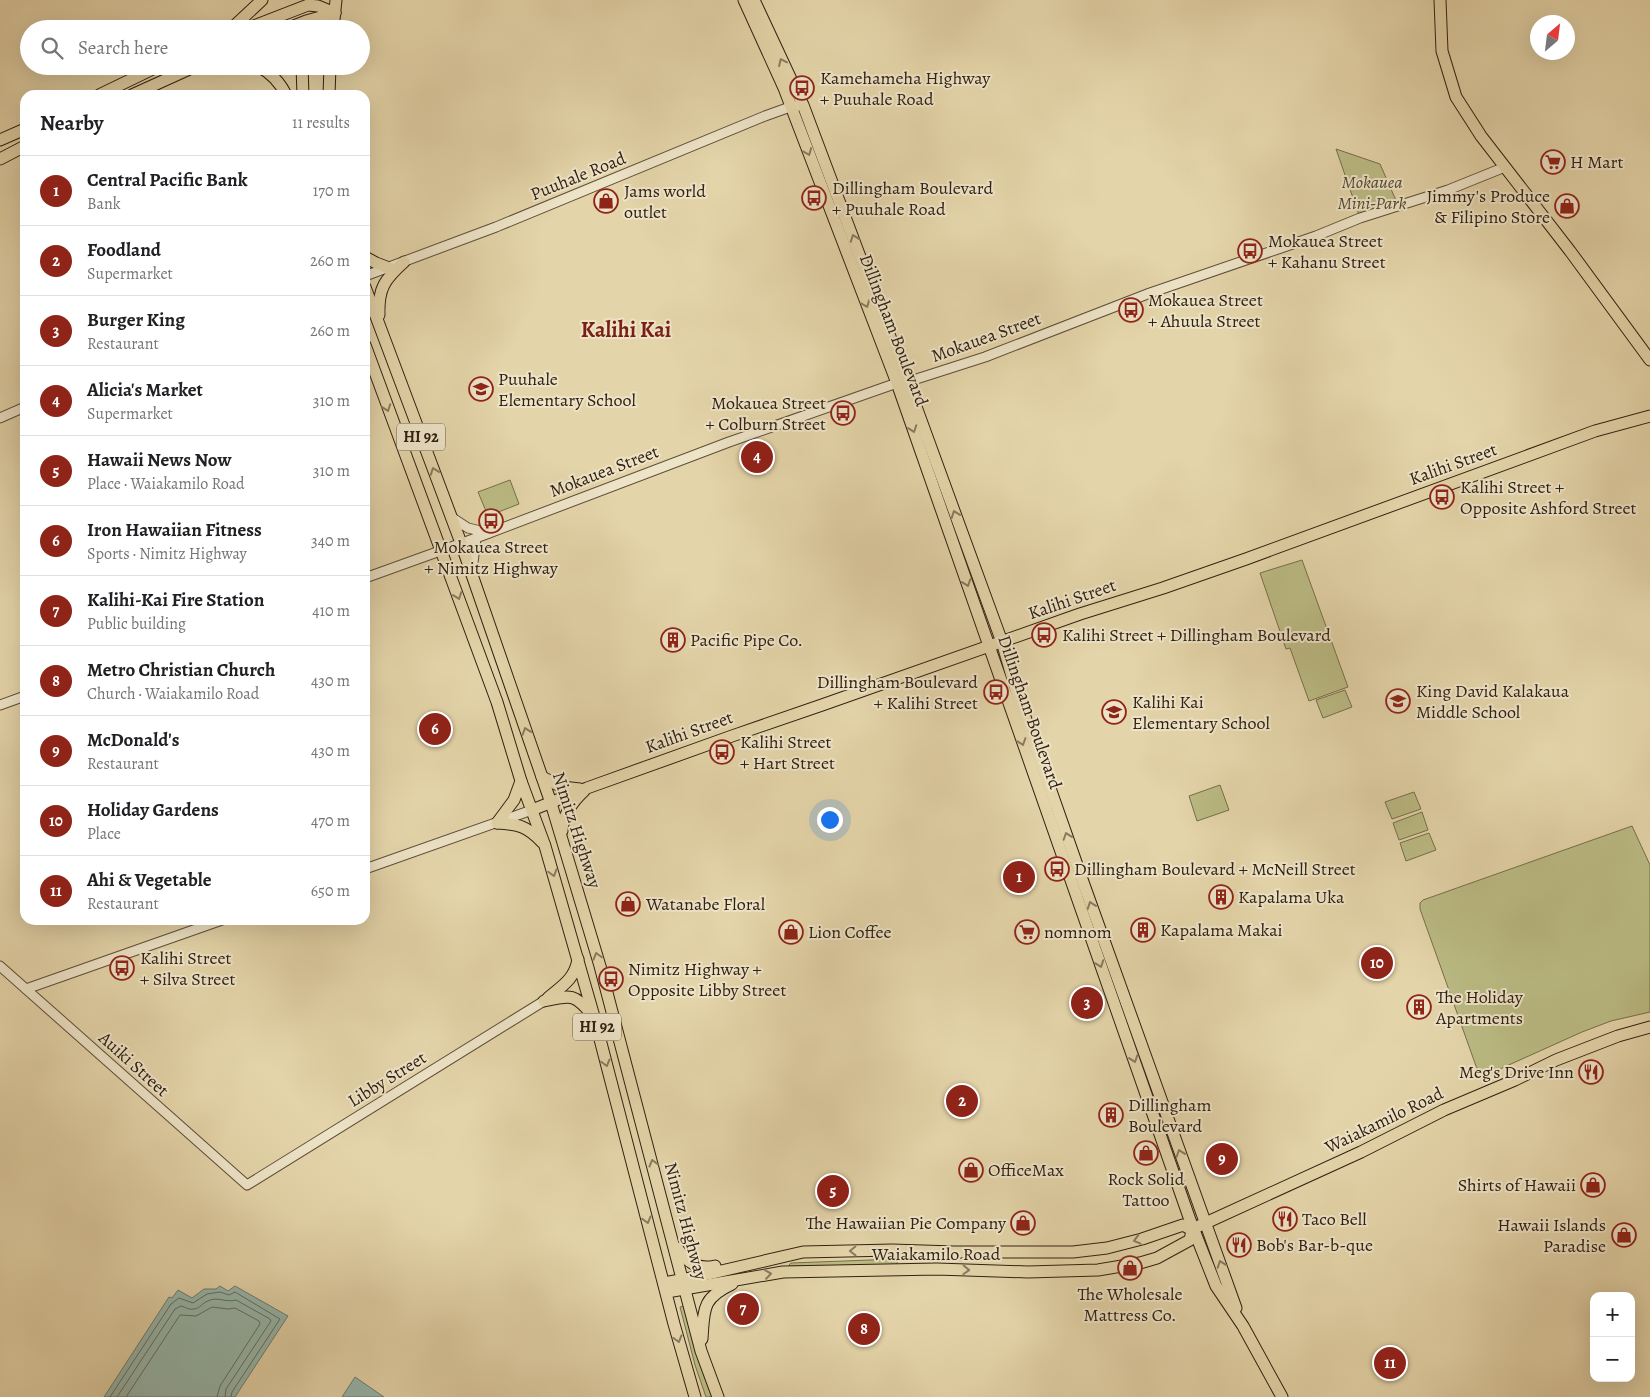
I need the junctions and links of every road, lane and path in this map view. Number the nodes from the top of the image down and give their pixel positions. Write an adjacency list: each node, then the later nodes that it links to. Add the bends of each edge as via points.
1 (262, 0): 8 (main road)
2 (336, 0): 7 (main road)
3 (744, 0): 24 (main road, Dillingham Boulevard)
4 (754, 0): 23 (main road, Dillingham Boulevard, one-way to 4)
5 (1440, 0): 29 (main road, via 1442,51 1456,97)
6 (308, 2): 7 (main road); 9 (main road); 10 (main road)
7 (335, 13): 11 (main road); 12 (main road)
8 (240, 20)
9 (267, 20)
10 (306, 20)
11 (318, 20)
12 (334, 20)
13 (140, 75): 18 (main road)
14 (176, 75): 19 (main road)
15 (271, 75): 20 (main road)
16 (302, 75): 21 (main road)
17 (330, 75): 22 (main road)
18 (109, 90)
19 (143, 90)
20 (283, 90)
21 (303, 90)
22 (329, 90)
23 (803, 105): 24 (street, Puuhale Road); 38 (main road, Dillingham Boulevard, one-way to 23)
24 (790, 107): 31 (street, Puuhale Road); 38 (main road, Dillingham Boulevard, one-way to 38)
25 (20, 131): 26 (main road)
26 (0, 140)
27 (20, 149): 28 (main road)
28 (0, 159)
29 (1505, 166): 37 (main road); 38 (street, Mokauea Street, via 1448,190 1150,293 985,357)
30 (370, 259): 32 (main road)
31 (404, 262): 32 (street, Puuhale Road); 35 (main road, via 382,286 378,300)
32 (389, 268): 33 (street, Puuhale Road)
33 (370, 274)
34 (370, 300): 35 (main road, Nimitz Highway / HI 92)
35 (379, 324): 42 (main road, Nimitz Highway / HI 92, one-way to 35)
36 (370, 360): 46 (main road, Nimitz Highway / HI 92, one-way to 46)
37 (1650, 360)
38 (902, 383): 43 (street, Mokauea Street, via 729,442); 49 (main road, Dillingham Boulevard, one-way to 38); 50 (main road, Dillingham Boulevard, one-way to 50)
39 (20, 409): 41 (street)
40 (1650, 416): 49 (main road, Kalihi Street, via 1595,431 1246,559)
41 (0, 418)
42 (451, 517): 43 (street, via 468,528); 45 (main road, Nimitz Highway / HI 92)
43 (489, 533): 44 (street, Mokauea Street)
44 (476, 538): 45 (street, Mokauea Street); 47 (street)
45 (461, 543): 46 (street, Mokauea Street); 47 (main road, Nimitz Highway / HI 92)
46 (442, 550): 48 (street, Mokauea Street); 54 (main road, Nimitz Highway / HI 92, one-way to 54)
47 (472, 574): 53 (main road, Nimitz Highway / HI 92, one-way to 47)
48 (370, 576)
49 (1002, 642): 50 (main road, Kalihi Street); 70 (main road, Dillingham Boulevard, one-way to 49, via 1024,714)
50 (989, 645): 55 (main road, Kalihi Street); 71 (main road, Dillingham Boulevard, one-way to 71)
51 (20, 698): 52 (street)
52 (0, 705)
53 (542, 777): 55 (main road, via 562,787); 56 (main road, Nimitz Highway / HI 92)
54 (522, 781): 57 (main road, Nimitz Highway / HI 92); 58 (main road, via 514,800)
55 (587, 788): 56 (main road, Kalihi Street); 59 (main road, via 565,815)
56 (551, 803): 57 (main road, Kalihi Street); 59 (main road, Nimitz Highway / HI 92)
57 (532, 810): 58 (street, Kalihi Street); 60 (main road, Nimitz Highway / HI 92)
58 (497, 823): 60 (main road, via 524,827); 61 (street, Kalihi Street)
59 (562, 836): 72 (main road, Nimitz Highway / HI 92, one-way to 59)
60 (545, 846): 63 (main road, Nimitz Highway / HI 92, one-way to 63)
61 (370, 867)
62 (208, 925): 65 (street)
63 (578, 958): 66 (main road, via 577,970 571,978); 67 (main road, Nimitz Highway / HI 92)
64 (0, 966): 65 (street, Auiki Street)
65 (26, 989): 69 (street, Auiki Street)
66 (544, 1001): 67 (main road, via 569,997 584,1004); 69 (street, Libby Street)
67 (595, 1020): 76 (main road, Nimitz Highway / HI 92, one-way to 76)
68 (1650, 1027): 70 (main road, Waiakamilo Road, via 1556,1060)
69 (247, 1185)
70 (1206, 1223): 71 (main road, Waiakamilo Road); 77 (main road, Dillingham Boulevard, one-way to 70)
71 (1193, 1229): 73 (main road, Waiakamilo Road, one-way to 73, via 1183,1225 1108,1248 1073,1252 803,1252); 74 (main road, Waiakamilo Road, one-way to 71, via 783,1272 1098,1270 1157,1258 1190,1240); 77 (main road, Dillingham Boulevard, via 1216,1286)
72 (674, 1244): 73 (main road, via 685,1258 702,1268 727,1263); 75 (main road, Nimitz Highway / HI 92)
73 (748, 1264): 75 (main road, Waiakamilo Road)
74 (747, 1277): 75 (main road, Waiakamilo Road); 78 (main road, via 721,1289 711,1298 704,1310)
75 (685, 1284): 76 (main road, Waiakamilo Road); 78 (main road, Nimitz Highway / HI 92)
76 (666, 1287): 79 (main road, Nimitz Highway / HI 92, one-way to 79)
77 (1242, 1326): 81 (main road, Dillingham Boulevard)
78 (701, 1351): 80 (main road, Nimitz Highway / HI 92)
79 (695, 1397)
80 (718, 1397)
81 (1282, 1397)

